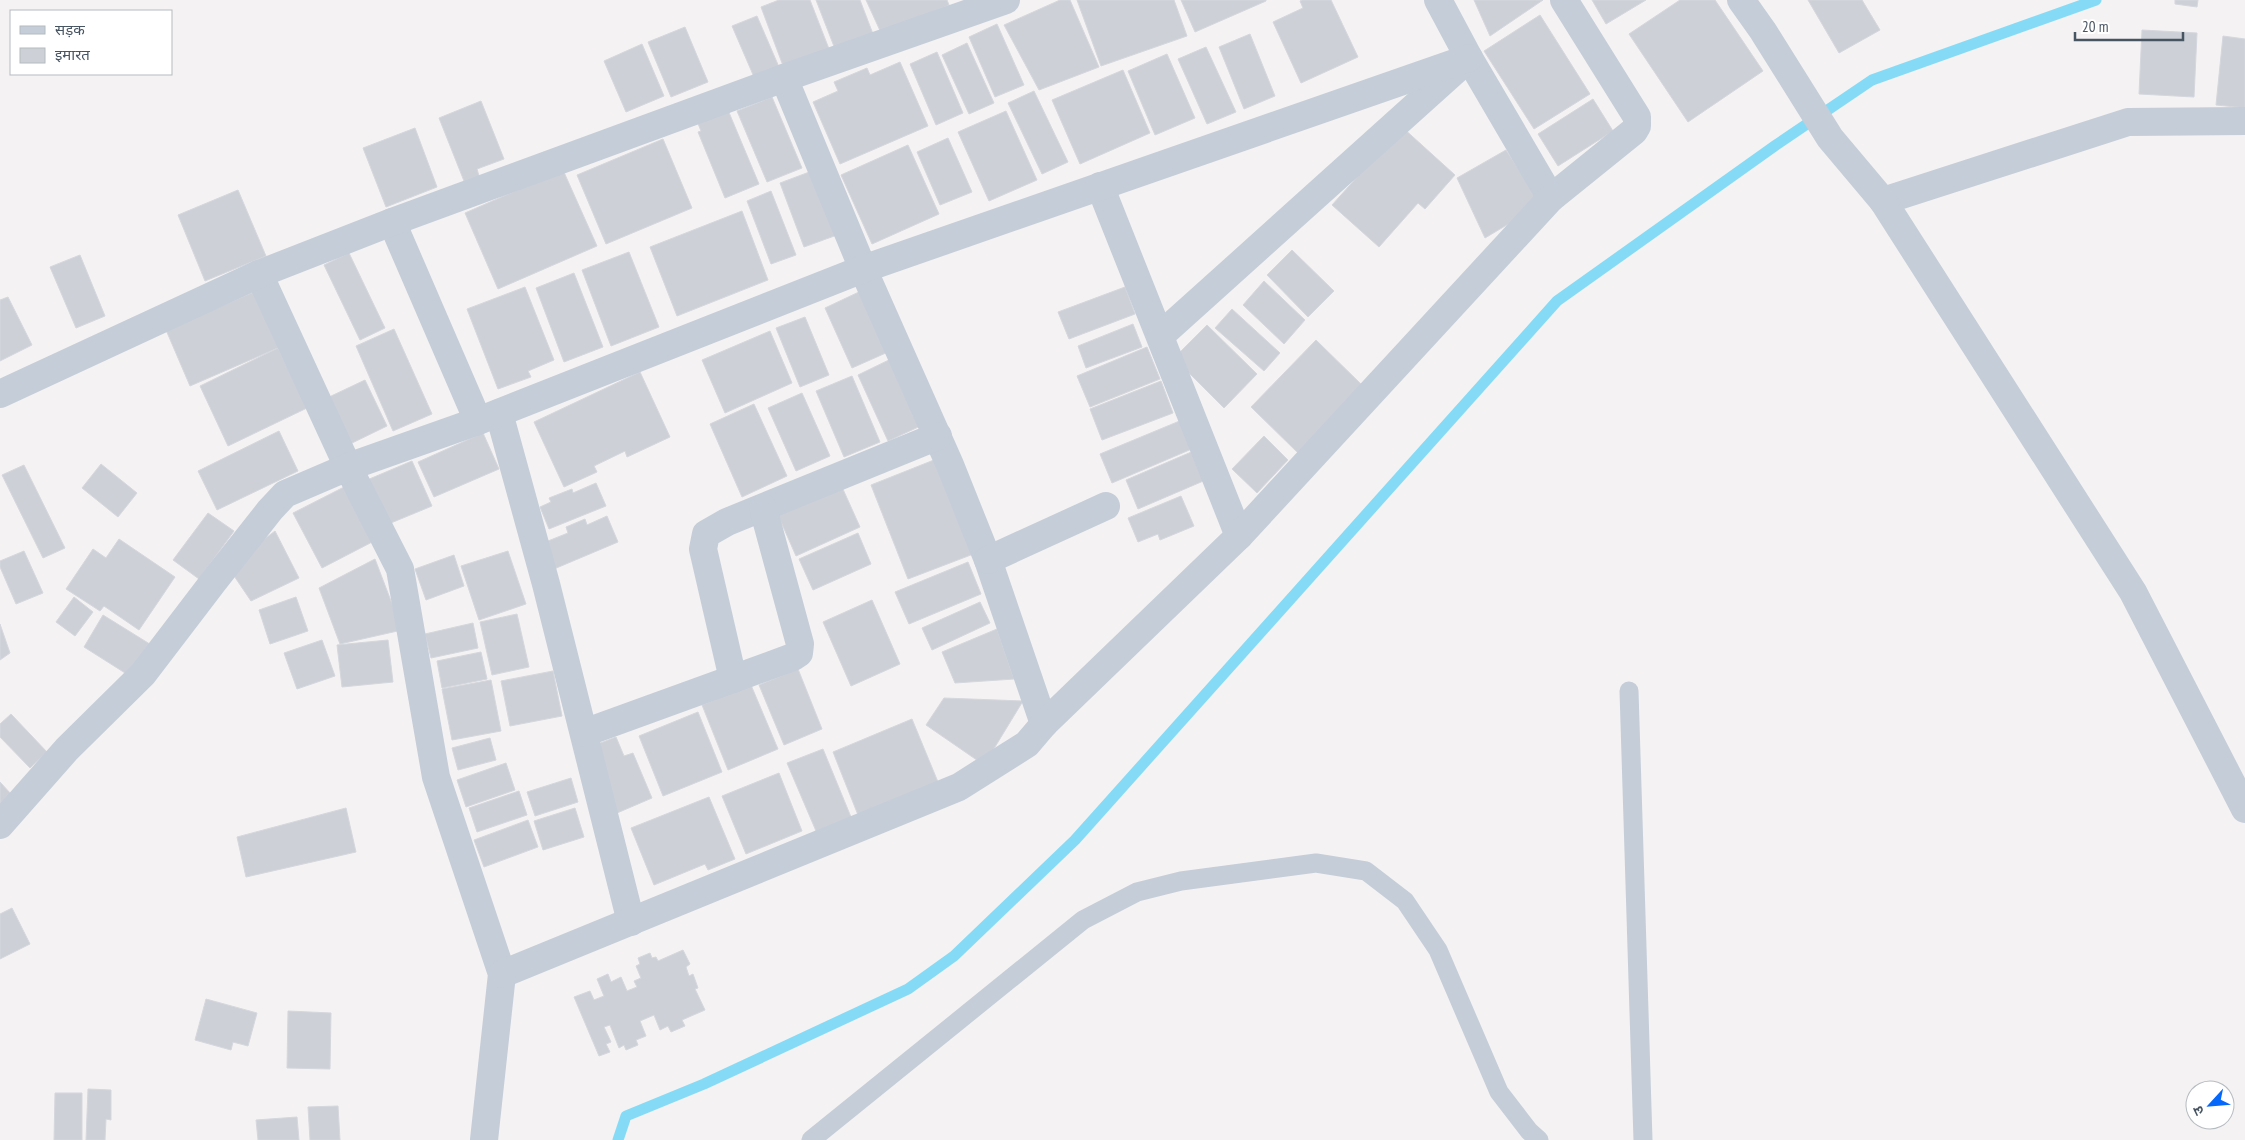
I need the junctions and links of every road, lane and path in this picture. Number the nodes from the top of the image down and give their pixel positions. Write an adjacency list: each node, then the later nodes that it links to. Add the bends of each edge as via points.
1 (1006, 0): 6 (street)
2 (1438, 0): 5 (street)
3 (1564, 0): 9 (street, via 1637,117 1637,126)
4 (1741, 0): 10 (street, via 1830,138)
5 (1469, 58): 8 (street); 9 (street); 14 (street)
6 (784, 78): 11 (street); 12 (street)
7 (2245, 121): 10 (street, via 2128,122)
8 (1100, 186): 12 (street); 14 (street)
9 (1551, 198): 21 (street)
10 (1883, 201): 27 (street, via 2132,592)
11 (392, 222): 13 (street); 16 (street)
12 (863, 269): 16 (street); 17 (street)
13 (260, 274): 15 (street); 18 (street)
14 (1160, 336): 21 (street)
15 (0, 394)
16 (488, 417): 18 (street); 26 (street)
17 (938, 436): 20 (street); 22 (street)
18 (348, 467): 28 (street, via 285,494 143,674 67,749); 30 (street, via 400,569 436,777)
19 (1106, 506): 22 (street)
20 (763, 508): 23 (street, via 711,530 704,541); 23 (street, via 800,644 799,653)
21 (1239, 536): 25 (street)
22 (988, 560): 25 (street)
23 (734, 679): 26 (street)
24 (1629, 691): 34 (lane)
25 (1044, 724): 29 (street, via 1026,744 959,787)
26 (584, 733): 29 (street)
27 (2245, 809)
28 (0, 825)
29 (631, 922): 30 (street)
30 (502, 974): 31 (street)
31 (484, 1140)
32 (812, 1140): 33 (lane, via 1083,920 1137,892 1181,881 1316,863 1366,871 1404,901 1438,950 1499,1092)
33 (1539, 1140)
34 (1644, 1140)

